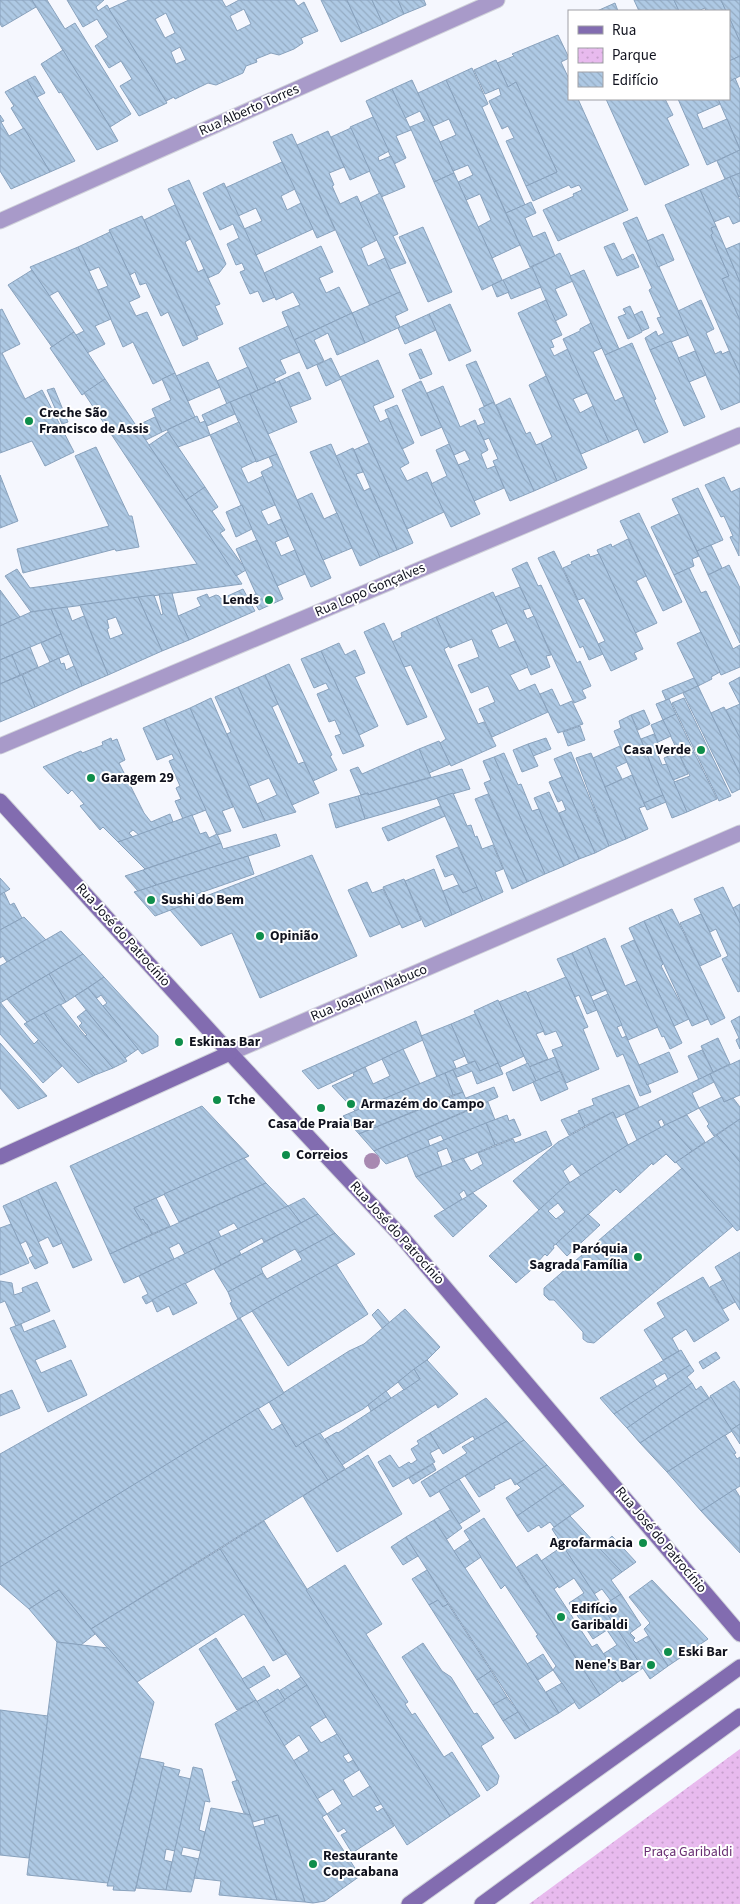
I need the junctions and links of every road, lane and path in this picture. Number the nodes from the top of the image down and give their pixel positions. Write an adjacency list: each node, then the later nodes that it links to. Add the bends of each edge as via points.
1 (497, 0): 2 (street, Rua Alberto Torres)
2 (0, 220)
3 (740, 435): 4 (street, Rua Lopo Gonçalves)
4 (0, 746)
5 (0, 801): 7 (street, Rua José do Patrocínio)
6 (740, 833): 7 (street, Rua Joaquim Nabuco)
7 (230, 1053): 8 (street, Rua Joaquim Nabuco); 9 (street, Rua José do Patrocínio, via 401,1236)
8 (0, 1157)
9 (740, 1634)
10 (740, 1667): 12 (street)
11 (740, 1716): 13 (street)
12 (409, 1904)
13 (482, 1904)

